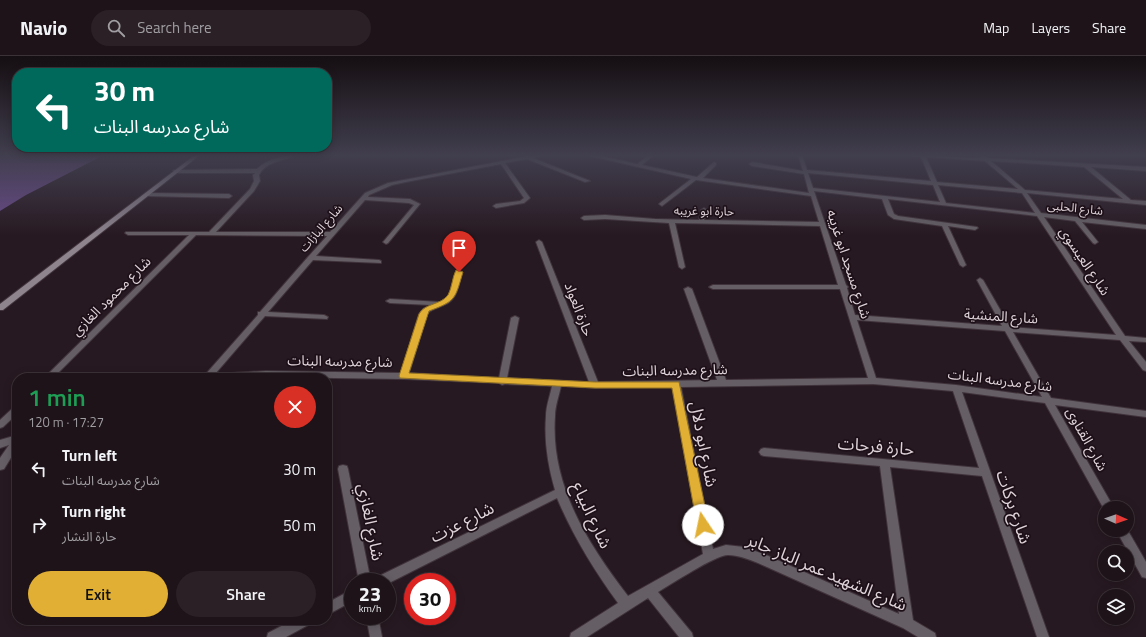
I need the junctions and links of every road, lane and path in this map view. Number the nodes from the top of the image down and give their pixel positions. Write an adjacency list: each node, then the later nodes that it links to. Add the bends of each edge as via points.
1 (163, 182): 14 (main road)
2 (256, 182): 35 (street)
3 (400, 182): 17 (street, شارع البازات, via 390,184)
4 (516, 182): 22 (street, via 527,198 522,202)
5 (691, 182): 20 (street)
6 (731, 182): 13 (street, شارع الحلبى)
7 (809, 182): 13 (street, شارع مسجد ابو غريبه)
8 (925, 182): 11 (street)
9 (1013, 182): 12 (street, شارع العيسوي)
10 (1106, 182): 18 (street)
11 (935, 183): 12 (street); 21 (street)
12 (1023, 191): 18 (street); 24 (street, شارع العيسوي)
13 (812, 192): 16 (street, شارع الحلبى); 29 (street, شارع مسجد ابو غريبه)
14 (147, 195): 15 (street); 51 (main road)
15 (229, 196)
16 (884, 197): 21 (street, شارع الحلبى); 30 (street, via 891,215 896,218)
17 (363, 198): 36 (street, شارع البازات); 37 (street, via 410,200 417,204)
18 (1130, 202): 19 (street)
19 (1146, 203)
20 (662, 204)
21 (944, 204): 24 (street, شارع الحلبى)
22 (496, 206)
23 (704, 210): 28 (street)
24 (1039, 215): 26 (street, شارع الحلبى); 57 (street, شارع العيسوي)
25 (584, 218): 27 (street, حارة ابو غريبه)
26 (1077, 219): 31 (street, شارع الحلبى); 39 (street)
27 (672, 221): 28 (street, حارة ابو غريبه); 43 (street)
28 (701, 222): 29 (street, حارة ابو غريبه)
29 (823, 224): 47 (street, شارع مسجد ابو غريبه)
30 (944, 224): 32 (street); 42 (street)
31 (1146, 226)
32 (975, 228)
33 (128, 233): 34 (street)
34 (195, 233): 35 (street); 60 (street, شارع محمود الغازي)
35 (211, 233): 36 (street)
36 (330, 234): 40 (street, شارع البازات)
37 (386, 242)
38 (540, 242): 68 (street, حارة العواد)
39 (1096, 242)
40 (310, 258): 41 (street); 52 (street, شارع البازات)
41 (379, 262)
42 (963, 265)
43 (682, 267)
44 (459, 272): 50 (street, via 451,297)
45 (980, 280): 56 (street, شارع القناوى)
46 (713, 286): 47 (street)
47 (844, 287): 54 (street, شارع مسجد ابو غريبه)
48 (688, 289): 67 (street)
49 (390, 301): 50 (street)
50 (442, 303): 63 (street, via 426,309 423,314)
51 (0, 308)
52 (261, 314): 53 (street); 61 (street, شارع البازات)
53 (324, 317)
54 (853, 317): 56 (street, شارع المنشية); 64 (street, شارع مسجد ابو غريبه)
55 (515, 318): 65 (street)
56 (1008, 329): 57 (street, شارع المنشية); 71 (street, شارع القناوى)
57 (1122, 338): 58 (street, شارع المنشية); 59 (street, شارع العيسوي)
58 (1146, 340)
59 (1146, 368)
60 (53, 373)
61 (209, 373)
62 (332, 375): 63 (street, شارع مدرسه البنات)
63 (404, 376): 65 (street, شارع مدرسه البنات)
64 (873, 381): 67 (street, شارع مدرسه البنات); 70 (street, شارع مدرسه البنات)
65 (502, 382): 66 (street, شارع مدرسه البنات)
66 (557, 384): 68 (street, شارع مدرسه البنات); 83 (street, شارع البياع, via 550,416 551,444)
67 (723, 384): 69 (street, شارع مدرسه البنات)
68 (595, 385): 69 (street, شارع مدرسه البنات)
69 (676, 385): 86 (street, شارع ابو دلال)
70 (956, 388): 71 (street, شارع مدرسه البنات); 82 (street, شارع بركات)
71 (1048, 400): 73 (street, شارع مدرسه البنات); 84 (street, شارع القناوى)
72 (12, 414): 74 (street)
73 (1146, 414)
74 (0, 425)
75 (12, 440): 76 (street)
76 (0, 444)
77 (12, 447): 80 (street)
78 (764, 452): 79 (street, حارة فرحات)
79 (884, 462): 82 (street, حارة فرحات); 94 (street)
80 (0, 466)
81 (343, 469): 87 (street, شارع الغازي)
82 (984, 472): 102 (street, شارع بركات)
83 (560, 492): 89 (street, شارع عزت); 92 (street, شارع البياع, via 575,528 596,565)
84 (1105, 501)
85 (1126, 537): 88 (street)
86 (709, 556): 90 (street); 94 (street, شارع الشهيد عمر الباز جابر, via 726,550 744,552)
87 (363, 573)
88 (1146, 573)
89 (396, 574)
90 (650, 590): 92 (street); 100 (street)
91 (344, 600): 93 (street)
92 (626, 604): 99 (street)
93 (332, 606)
94 (907, 624): 101 (street, شارع الشهيد عمر الباز جابر)
95 (296, 625): 97 (street)
96 (374, 625): 98 (street)
97 (273, 637)
98 (376, 637)
99 (576, 637)
100 (687, 637)
101 (930, 637)
102 (1043, 637)

